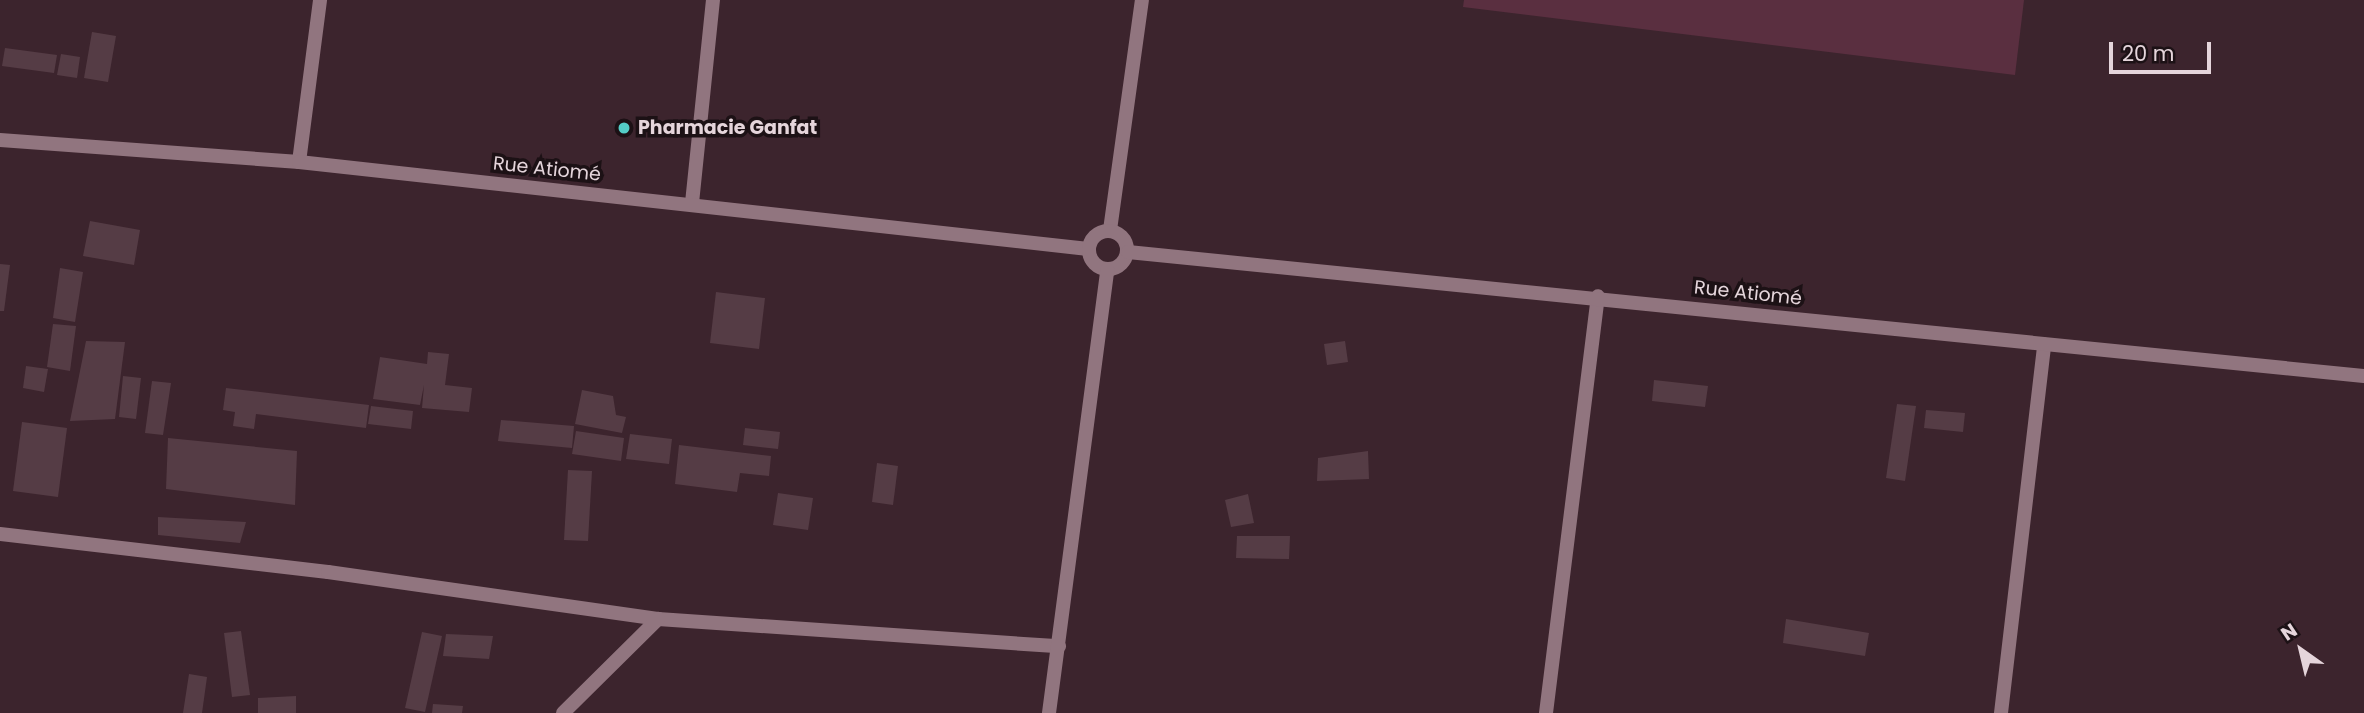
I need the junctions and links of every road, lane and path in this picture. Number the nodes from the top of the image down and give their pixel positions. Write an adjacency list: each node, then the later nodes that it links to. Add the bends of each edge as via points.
1 (320, 0): 5 (street)
2 (713, 0): 6 (street)
3 (1142, 0): 7 (street)
4 (0, 140): 5 (street, Rue Atiomé)
5 (299, 162): 6 (street, Rue Atiomé)
6 (692, 203): 8 (street, Rue Atiomé)
7 (1110, 230): 8 (street, via 1100,232); 9 (street, via 1120,234)
8 (1088, 249): 10 (street, via 1097,267)
9 (1128, 252): 10 (street, via 1117,268); 11 (street, Rue Atiomé)
10 (1107, 270): 16 (street)
11 (1598, 296): 12 (street, Rue Atiomé); 19 (street)
12 (2044, 345): 13 (street, Rue Atiomé); 20 (street)
13 (2364, 376)
14 (0, 534): 15 (street, via 328,572)
15 (658, 619): 16 (street); 17 (street)
16 (1059, 646): 18 (street)
17 (564, 713)
18 (1049, 713)
19 (1545, 713)
20 (2001, 713)

